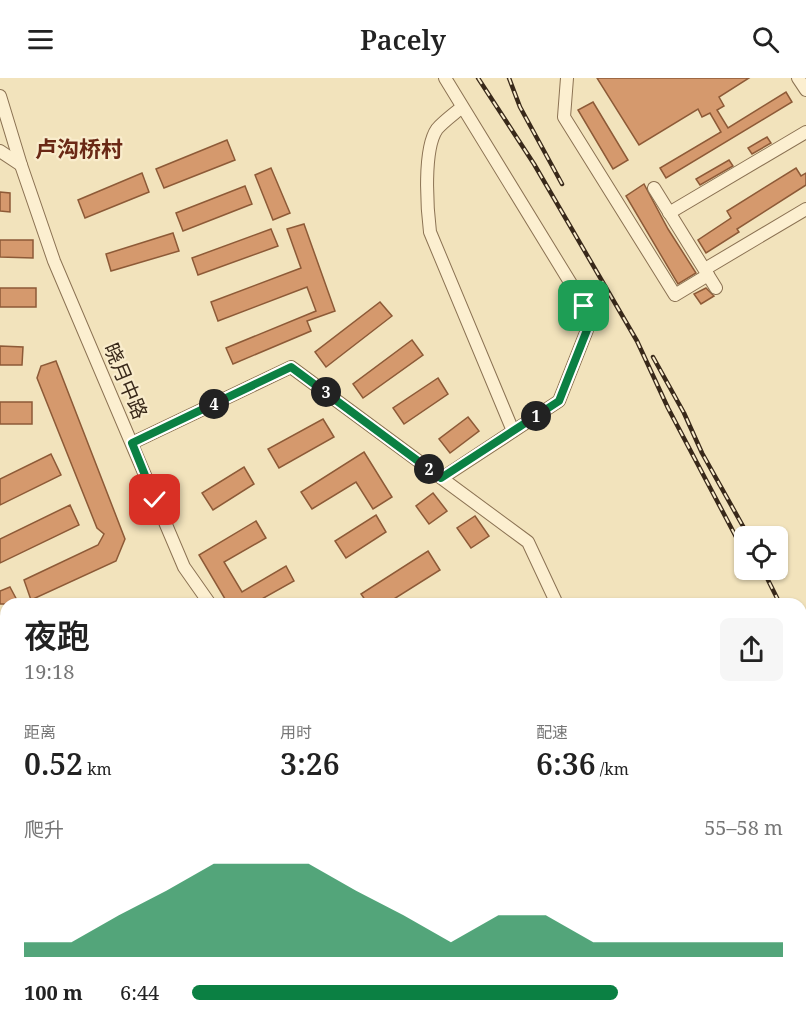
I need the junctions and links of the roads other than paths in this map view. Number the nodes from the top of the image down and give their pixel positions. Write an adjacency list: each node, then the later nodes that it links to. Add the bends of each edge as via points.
1 (444, 78): 6 (street)
2 (567, 78): 13 (street, via 564,117 675,295)
3 (798, 78): 4 (street)
4 (806, 90)
5 (0, 96): 9 (street, 晓月中路)
6 (462, 107): 15 (street, via 436,130 428,158 430,232); 15 (street, via 584,306 587,330 559,401)
7 (806, 132): 12 (street)
8 (0, 151): 9 (street)
9 (21, 165): 16 (street, 晓月中路, via 54,261)
10 (654, 188): 12 (street)
11 (806, 209): 13 (street)
12 (669, 213): 13 (street)
13 (706, 272): 14 (street)
14 (716, 288)
15 (513, 431): 17 (street)
16 (132, 443): 17 (street, via 291,367); 18 (street, 晓月中路, via 184,567)
17 (441, 478): 19 (street, via 528,542)
18 (206, 598)
19 (554, 598)

